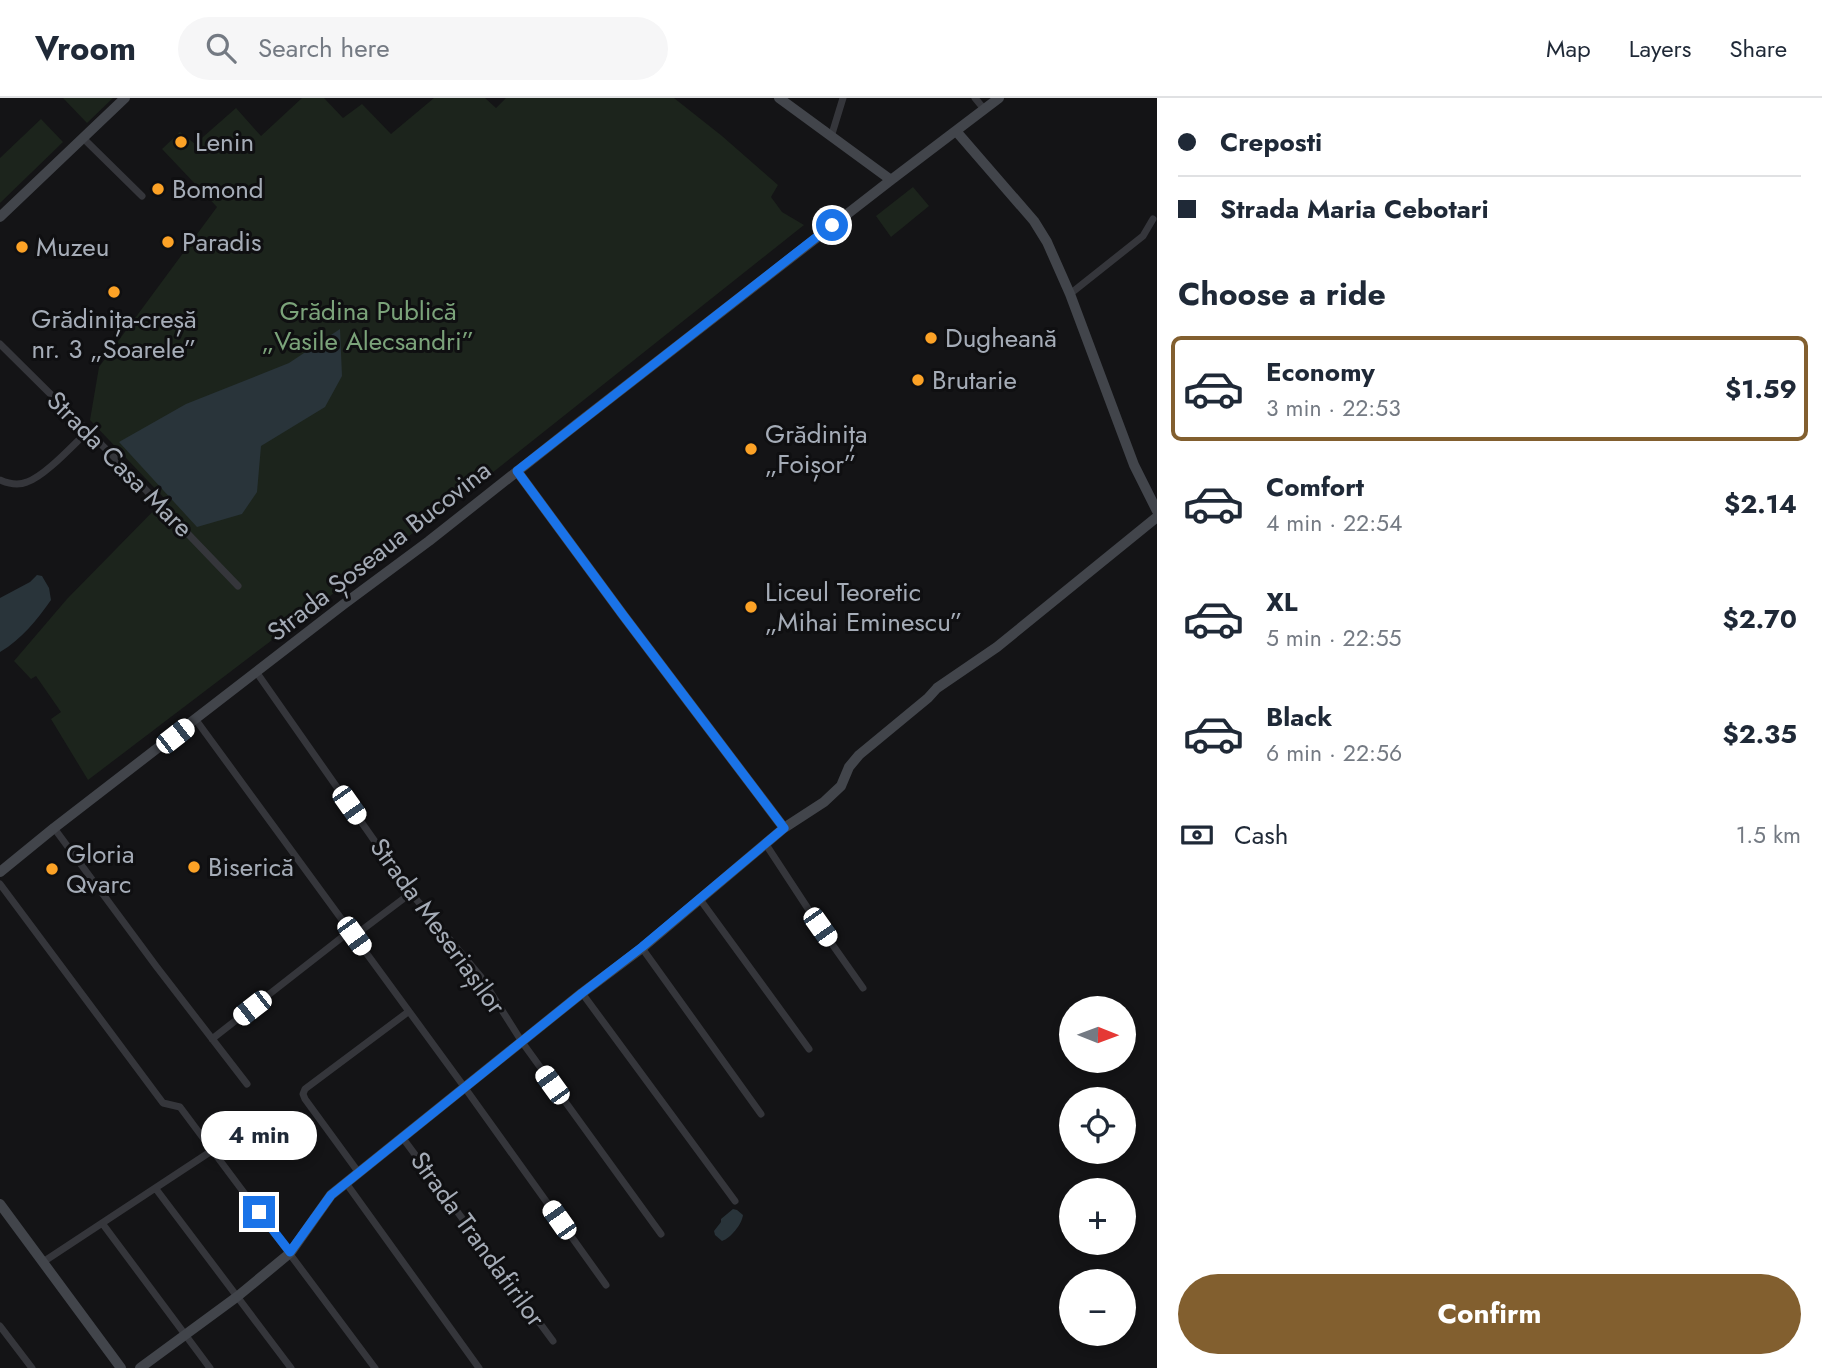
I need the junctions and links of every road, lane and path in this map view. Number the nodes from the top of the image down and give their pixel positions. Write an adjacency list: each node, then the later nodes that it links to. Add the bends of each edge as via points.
1 (125, 98): 9 (street)
2 (779, 98): 8 (street)
3 (843, 98): 8 (street)
4 (975, 98): 6 (street)
5 (999, 98): 6 (street, Strada Șoseaua Bucovina)
6 (984, 110): 7 (street, Strada Șoseaua Bucovina)
7 (956, 131): 10 (street, Strada Șoseaua Bucovina); 14 (street, via 1034,221)
8 (831, 137): 10 (street)
9 (83, 138): 11 (street); 12 (street)
10 (891, 180): 17 (street, Strada Șoseaua Bucovina)
11 (142, 196)
12 (0, 218)
13 (1153, 219): 14 (street, via 1143,236)
14 (1070, 294): 19 (street, via 1134,465)
15 (0, 344): 16 (street, Strada Casa Mare)
16 (88, 431): 18 (street, via 31,481 13,484); 20 (street, Strada Casa Mare)
17 (517, 471): 21 (street, Strada Șoseaua Bucovina); 24 (street)
18 (0, 480)
19 (1157, 511): 24 (street, via 997,647 937,688 859,755 841,786 824,802)
20 (238, 586)
21 (257, 673): 22 (street, Strada Șoseaua Bucovina); 28 (street, Strada Meseriașilor)
22 (196, 720): 23 (street, Strada Șoseaua Bucovina); 30 (street)
23 (54, 828): 26 (street, Strada Șoseaua Bucovina); 35 (street)
24 (784, 828): 25 (street)
25 (765, 843): 29 (street); 32 (street)
26 (0, 872)
27 (0, 884): 42 (street, via 163,1102 180,1107)
28 (411, 893): 30 (street); 36 (street, Strada Meseriașilor, via 481,977)
29 (699, 898): 31 (street); 37 (street)
30 (352, 934): 34 (street); 35 (street)
31 (642, 947): 33 (street); 40 (street)
32 (863, 988)
33 (582, 993): 36 (street); 46 (street)
34 (408, 1012): 39 (street); 43 (street, via 303,1094)
35 (212, 1039): 38 (street)
36 (522, 1042): 39 (street); 49 (street, Strada Meseriașilor)
37 (809, 1049)
38 (247, 1084)
39 (465, 1088): 41 (street); 52 (street)
40 (761, 1114)
41 (402, 1137): 43 (street); 56 (street, Strada Trandafirilor)
42 (213, 1150): 45 (street); 50 (street)
43 (359, 1173): 44 (street)
44 (346, 1183): 50 (street, via 331,1195); 63 (street)
45 (156, 1189): 48 (street); 53 (street)
46 (735, 1201)
47 (2, 1211): 51 (street)
48 (102, 1223): 51 (street); 55 (street)
49 (661, 1234)
50 (290, 1252): 53 (street); 62 (street)
51 (43, 1262): 58 (street)
52 (606, 1285)
53 (238, 1296): 55 (street); 61 (street)
54 (0, 1326): 57 (street)
55 (185, 1334): 59 (street); 60 (street)
56 (553, 1341)
57 (32, 1368)
58 (121, 1368)
59 (140, 1368)
60 (210, 1368)
61 (291, 1368)
62 (375, 1368)
63 (479, 1368)

